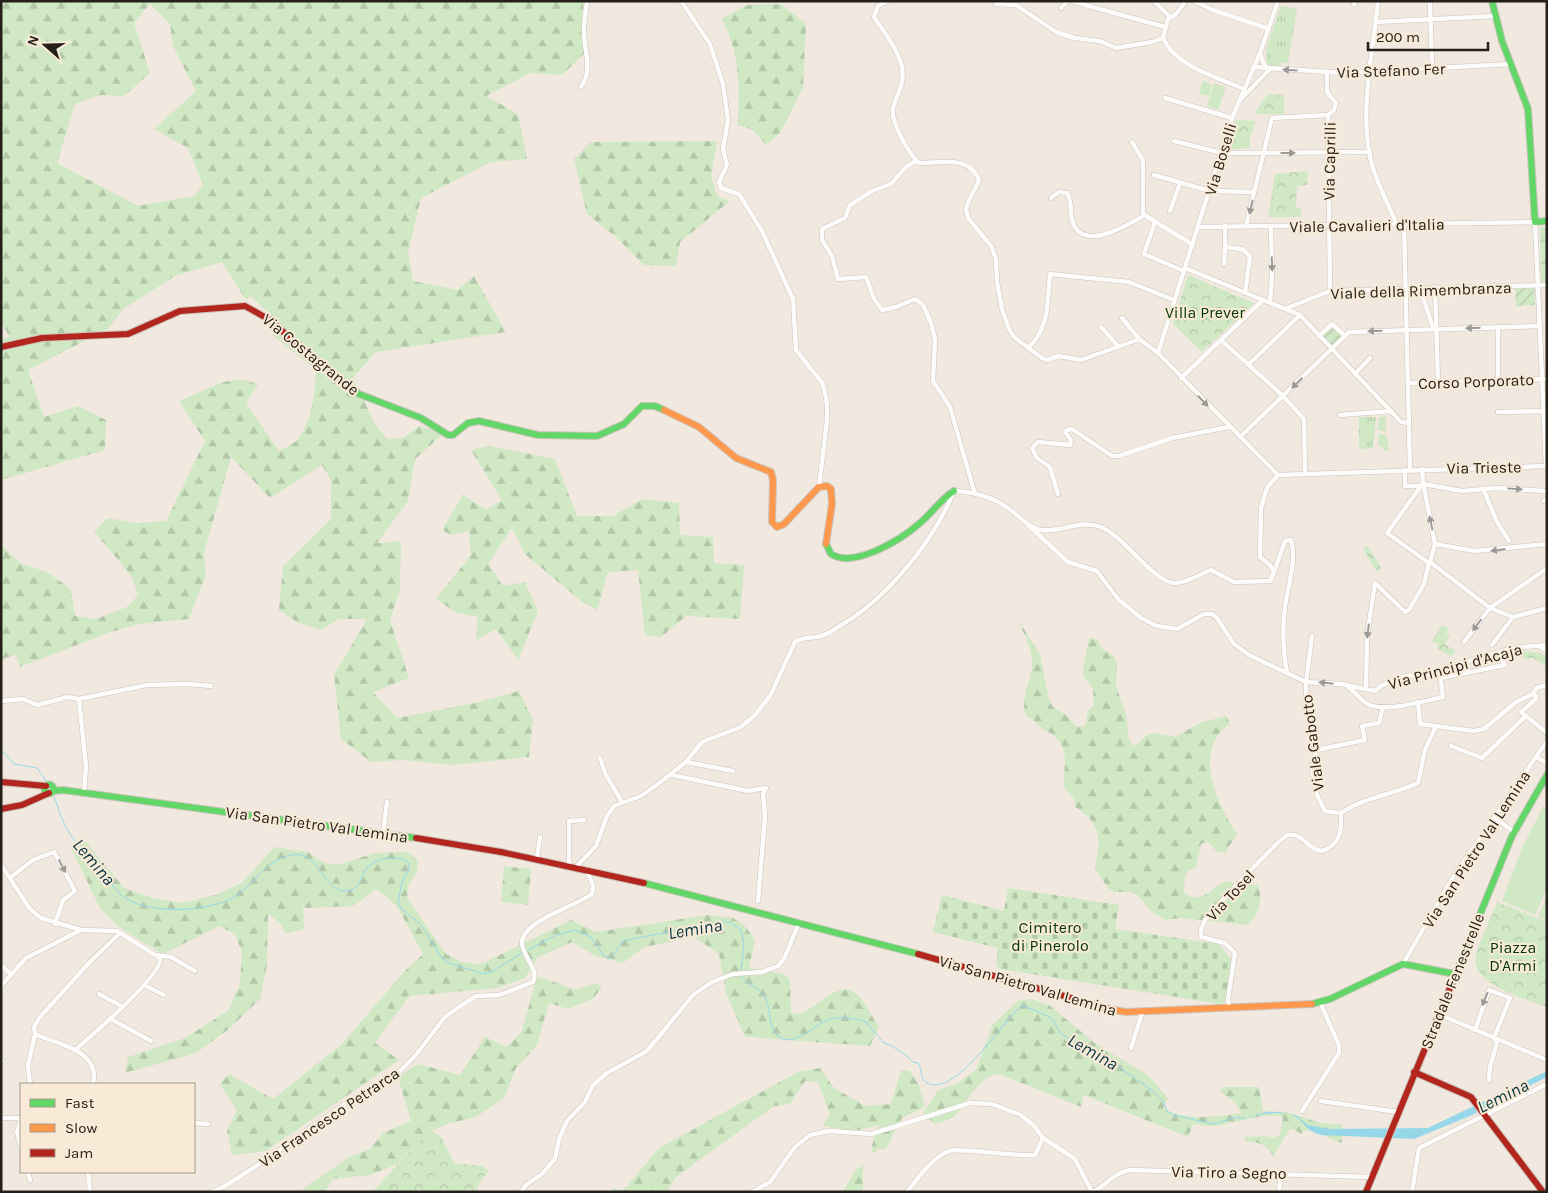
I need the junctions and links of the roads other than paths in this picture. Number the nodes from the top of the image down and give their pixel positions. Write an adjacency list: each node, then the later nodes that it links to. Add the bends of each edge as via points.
1 (587, 1): 28 (street, via 584,30 588,66)
2 (682, 1): 111 (street, via 710,44 723,84 728,120 723,149 727,165 721,188 740,194 759,225 793,299 796,350 823,384 827,420)
3 (887, 1): 40 (street, via 878,6 874,17 896,51 902,67 903,83 893,108 893,118)
4 (1069, 1): 13 (street); 18 (street)
5 (1154, 1): 14 (street)
6 (1186, 1): 14 (street, via 1176,14)
7 (1194, 1): 19 (street)
8 (1278, 1): 19 (street, Via Boselli)
9 (1378, 1): 17 (street)
10 (1430, 1): 16 (street)
11 (1492, 1): 15 (street)
12 (996, 4): 20 (street, via 1016,5 1056,32 1100,41 1116,48)
13 (1062, 8)
14 (1170, 16): 18 (street)
15 (1495, 16): 16 (street); 22 (street)
16 (1431, 20): 17 (street); 25 (street)
17 (1376, 22): 27 (street)
18 (1165, 27): 20 (street)
19 (1269, 29): 21 (street, Via Boselli)
20 (1163, 38): 29 (street, via 1184,62)
21 (1260, 53): 23 (street, Via Boselli); 24 (street, via 1260,59)
22 (1511, 64): 25 (street, Via Stefano Fer); 50 (street, via 1528,109)
23 (1253, 67): 24 (street, Via Stefano Fer); 29 (street, Via Boselli)
24 (1269, 68): 26 (street, Via Stefano Fer, one-way to 24); 31 (street)
25 (1432, 68): 27 (street, Via Stefano Fer)
26 (1327, 72): 27 (street, Via Stefano Fer); 32 (street, Via Caprilli, via 1326,89 1336,103)
27 (1371, 72): 37 (street, via 1366,111)
28 (581, 87)
29 (1244, 89): 31 (street, Via Boselli)
30 (1165, 98): 33 (street)
31 (1238, 102): 33 (street, Via Boselli)
32 (1328, 116): 36 (street, Via Caprilli); 39 (street, via 1272,118)
33 (1232, 118): 38 (street, Via Boselli)
34 (1132, 142): 47 (street, via 1143,160 1142,209)
35 (1174, 142): 38 (street)
36 (1328, 152): 37 (street); 39 (street, one-way to 36); 53 (street, Via Caprilli)
37 (1370, 152): 51 (street, via 1376,177)
38 (1222, 153): 39 (street); 43 (street, Via Boselli)
39 (1263, 153): 44 (street)
40 (916, 161): 86 (street, via 957,163 977,174 979,181 966,209 968,218 991,246 996,258 997,282 1008,329); 115 (street, via 891,184 872,191 850,206 845,218 822,229 822,240 832,256 838,279 866,277 882,310 915,299 923,305 935,340 933,381 950,407)
41 (1154, 175): 42 (street)
42 (1180, 183): 43 (street); 46 (street)
43 (1210, 191): 44 (street); 57 (street, Via Boselli)
44 (1254, 192): 55 (street, one-way to 55)
45 (1051, 198): 47 (street, via 1059,192 1067,193 1073,224 1085,236 1103,236)
46 (1170, 211)
47 (1145, 216): 49 (street)
48 (1547, 221): 50 (street)
49 (1155, 222): 58 (street); 61 (street, via 1144,254)
50 (1536, 222): 52 (street, Viale Cavalieri d'Italia); 62 (street)
51 (1397, 224): 52 (street, Viale Cavalieri d'Italia); 53 (street, Viale Cavalieri d'Italia)
52 (1404, 224): 64 (street)
53 (1329, 225): 56 (street, Viale Cavalieri d'Italia); 67 (street, Via Caprilli)
54 (1225, 226): 55 (street, Viale Cavalieri d'Italia); 57 (street, Viale Cavalieri d'Italia); 59 (street)
55 (1246, 226): 56 (street, Viale Cavalieri d'Italia)
56 (1271, 226): 71 (street, one-way to 71)
57 (1199, 227): 58 (street, Via Boselli)
58 (1193, 245): 61 (street, Via Boselli)
59 (1225, 247): 60 (street); 68 (street, via 1242,249 1250,256)
60 (1224, 264)
61 (1185, 269): 68 (street); 69 (street)
62 (1538, 285): 63 (street, Viale della Rimembranza); 66 (street, Viale della Rimembranza); 75 (street)
63 (1547, 285)
64 (1405, 288): 65 (street, Viale della Rimembranza); 67 (street, Viale della Rimembranza); 78 (street)
65 (1420, 288): 66 (street, Viale della Rimembranza); 79 (street)
66 (1435, 288): 79 (street)
67 (1330, 291): 72 (street, Viale della Rimembranza)
68 (1245, 293): 70 (street)
69 (1174, 300): 86 (street, via 1129,282 1050,274 1041,335); 88 (street)
70 (1263, 300): 71 (street); 83 (street)
71 (1270, 302): 72 (street)
72 (1286, 308): 73 (street)
73 (1300, 315): 80 (street); 90 (street)
74 (1122, 318): 82 (street)
75 (1539, 326): 76 (street); 93 (street)
76 (1498, 327): 79 (street, one-way to 79); 94 (street)
77 (1101, 328): 85 (street)
78 (1407, 330): 79 (street); 81 (street, one-way to 81, via 1349,332); 95 (street)
79 (1436, 330): 96 (street)
80 (1319, 336): 81 (street, via 1332,324); 87 (street)
81 (1345, 336): 87 (street)
82 (1140, 340): 85 (street); 88 (street)
83 (1222, 341): 90 (street); 92 (street)
84 (1, 347): 111 (street, Via Costagrande, via 42,338 128,334 180,311 245,306 270,320 309,356 359,394 414,415 448,435 453,435 468,423 479,421 538,435 597,436 624,424 642,406 655,406 699,427 736,458 771,472 772,522 777,527 784,524)
85 (1119, 347): 86 (street, via 1081,360 1059,356 1047,360)
86 (1028, 348)
87 (1332, 350): 91 (street); 97 (street, one-way to 97)
88 (1158, 353): 92 (street)
89 (1370, 358): 91 (street)
90 (1248, 365): 97 (street)
91 (1355, 374): 98 (street)
92 (1181, 378): 103 (street, one-way to 103)
93 (1544, 379): 94 (street, Corso Porporato); 99 (street)
94 (1498, 380): 96 (street, Corso Porporato)
95 (1409, 382): 96 (street, Corso Porporato); 102 (street)
96 (1438, 382)
97 (1283, 396): 104 (street); 108 (street, via 1305,421)
98 (1391, 411): 101 (street); 102 (street, via 1403,423)
99 (1544, 411): 100 (street); 105 (street)
100 (1498, 412)
101 (1340, 415)
102 (1409, 423): 107 (street)
103 (1229, 427): 104 (street); 116 (street, via 1152,443 1118,456 1112,456 1072,430 1067,430 1070,444 1038,442 1032,448 1037,458 1050,467)
104 (1240, 437): 109 (street)
105 (1546, 466): 106 (street, Via Trieste)
106 (1422, 469): 107 (street, Via Trieste); 110 (street)
107 (1406, 470): 108 (street, Via Trieste); 110 (street, via 1405,486)
108 (1305, 474): 109 (street, Via Trieste)
109 (1278, 475): 123 (street, via 1267,488 1260,516 1260,557 1270,564)
110 (1422, 485): 112 (street, via 1462,491); 119 (street, one-way to 110); 121 (street, via 1387,533)
111 (819, 487): 113 (street, via 827,486 832,496 827,548 833,556 842,559 862,555 902,538)
112 (1483, 488): 114 (street, one-way to 114); 118 (street)
113 (954, 491): 115 (street); 154 (street, via 928,538 890,586 844,624 819,637 795,642 770,696 756,715 741,727 702,742)
114 (1547, 491)
115 (975, 494): 117 (street, via 1002,504)
116 (1058, 494)
117 (1024, 521): 123 (street, via 1038,530 1098,526 1121,539 1154,573 1169,583 1182,582 1211,570 1234,582 1267,581); 134 (street, Viale Gabotto, via 1068,562 1097,571 1118,598 1141,618 1157,626 1177,629 1204,614 1212,614 1234,644)
118 (1509, 541)
119 (1435, 544): 120 (street, one-way to 119, via 1474,552); 121 (street)
120 (1547, 544)
121 (1429, 563): 124 (street); 140 (street, one-way to 140, via 1424,584 1405,612 1375,583 1367,636)
122 (1547, 568): 124 (street)
123 (1274, 572): 134 (street, via 1285,541 1291,540 1291,575 1283,631)
124 (1490, 608): 126 (street); 128 (street, one-way to 128)
125 (1547, 608): 126 (street)
126 (1513, 617): 129 (street)
127 (1312, 636): 136 (street)
128 (1464, 642)
129 (1492, 645)
130 (1547, 645): 131 (street, Via Principi d'Acaja)
131 (1539, 646): 132 (street); 133 (street, Via Principi d'Acaja, via 1513,648)
132 (1547, 651)
133 (1499, 653): 135 (street, Via Principi d'Acaja, via 1444,670); 135 (street, via 1505,665)
134 (1287, 673): 136 (street, Viale Gabotto)
135 (1440, 676): 140 (street, Via Principi d'Acaja, via 1406,676 1375,691); 144 (street, via 1442,697)
136 (1306, 682): 137 (street, Via Principi d'Acaja, one-way to 136); 151 (street, Viale Gabotto, via 1306,702)
137 (1347, 685): 140 (street, Via Principi d'Acaja); 145 (street, via 1365,703)
138 (1547, 685): 141 (street, via 1536,688)
139 (211, 686): 142 (street, via 147,685)
140 (1366, 689)
141 (1532, 694): 146 (street, via 1536,699 1521,711); 147 (street, via 1516,702 1484,729)
142 (79, 699): 143 (street, via 68,698 37,705 23,699); 161 (street, via 86,766)
143 (1, 701)
144 (1418, 702): 145 (street); 147 (street, via 1420,724)
145 (1383, 707): 151 (street, via 1379,723 1362,726 1365,740)
146 (1526, 716): 148 (street); 150 (street, via 1482,758)
147 (1436, 726): 165 (street, via 1425,750 1418,783 1386,796 1355,803)
148 (1547, 734): 149 (street)
149 (1547, 740): 152 (street, Via San Pietro Val Lemina)
150 (1451, 746)
151 (1316, 750): 165 (street, Viale Gabotto, via 1312,770 1317,794 1325,811)
152 (1536, 757): 155 (street); 166 (street, Via San Pietro Val Lemina)
153 (600, 758): 163 (street)
154 (686, 762): 156 (street); 157 (street)
155 (1547, 764)
156 (733, 771)
157 (672, 775): 163 (street, via 640,796); 176 (street, via 748,791 766,788 763,794 765,816)
158 (1547, 775): 168 (street, Stradale Fenestrelle)
159 (1, 782): 160 (street)
160 (48, 791): 161 (street, Via San Pietro Val Lemina); 164 (street, Via San Pietro Val Lemina, via 22,805)
161 (84, 793): 169 (street, Via San Pietro Val Lemina)
162 (387, 802): 169 (street)
163 (622, 802): 173 (street, via 612,809 596,846)
164 (1, 809)
165 (1341, 813): 192 (street, Via Tosel, via 1338,840 1333,847 1322,851 1308,846 1302,838 1286,835 1205,920 1202,937 1225,943 1235,953)
166 (1495, 818): 168 (street); 182 (street, Via San Pietro Val Lemina, via 1449,884)
167 (584, 820): 173 (street, via 569,821)
168 (1514, 832): 186 (street, Stradale Fenestrelle)
169 (383, 833): 171 (street, Via San Pietro Val Lemina)
170 (540, 837): 171 (street)
171 (537, 858): 173 (street, Via San Pietro Val Lemina)
172 (1, 865): 175 (street)
173 (573, 866): 174 (street, Via San Pietro Val Lemina)
174 (586, 869): 177 (street, Via San Pietro Val Lemina); 226 (street, Via Francesco Petrarca, via 593,885 592,894 531,926 523,938 522,946 534,973 533,982 499,994 476,996 459,1007 445,1017 395,1076 343,1105 260,1163)
175 (11, 877): 178 (street, via 30,909); 178 (street, one-way to 178, via 33,860 54,852 75,891 63,900)
176 (758, 902)
177 (800, 923): 194 (street, Via San Pietro Val Lemina, via 1026,983 1098,1006); 227 (street, via 782,962 770,970 732,974 712,982 693,995 654,1044 593,1085 585,1102 567,1121 555,1159)
178 (55, 924): 179 (street)
179 (81, 930): 180 (street, via 114,930); 185 (street, via 26,958)
180 (120, 933): 181 (street); 198 (street, via 40,1017 34,1027)
181 (157, 955): 184 (street, via 171,956); 187 (street, via 161,961 159,967)
182 (1403, 964): 186 (street); 191 (street, Via San Pietro Val Lemina)
183 (1, 965): 185 (street)
184 (196, 971)
185 (11, 974): 188 (street)
186 (1455, 974): 195 (street, Stradale Fenestrelle)
187 (144, 984): 190 (street); 193 (street)
188 (1, 986)
189 (99, 994): 193 (street)
190 (164, 995)
191 (1320, 1002): 192 (street, Via San Pietro Val Lemina); 210 (street, via 1339,1053)
192 (1229, 1006): 194 (street, Via San Pietro Val Lemina)
193 (123, 1007): 196 (street)
194 (1142, 1013): 201 (street)
195 (1438, 1014): 197 (street); 204 (street, Stradale Fenestrelle)
196 (111, 1019): 200 (street); 202 (street)
197 (1475, 1030): 199 (street); 199 (street, one-way to 197, via 1510,998 1489,990)
198 (35, 1034): 202 (street); 206 (street, via 28,1065)
199 (1494, 1038): 203 (street); 205 (street, via 1497,1043)
200 (151, 1041)
201 (1131, 1048)
202 (75, 1050): 207 (street, via 92,1064 95,1071)
203 (1546, 1058)
204 (1414, 1072): 211 (street, Stradale Fenestrelle); 212 (street, via 1465,1093)
205 (1489, 1080)
206 (30, 1083)
207 (93, 1083)
208 (1547, 1084): 212 (street)
209 (1321, 1101): 211 (street)
210 (1302, 1111)
211 (1398, 1112): 223 (street, Stradale Fenestrelle)
212 (1485, 1113): 233 (street, via 1419,1148); 234 (street)
213 (1, 1118): 214 (street)
214 (20, 1119)
215 (20, 1122): 219 (street, via 17,1132)
216 (195, 1123): 217 (street)
217 (208, 1124)
218 (1043, 1138): 228 (street, Via Tiro a Segno, via 1036,1127 1021,1115 992,1104 970,1102 870,1134 829,1131 810,1135 794,1147 770,1182); 229 (street, via 1035,1155 948,1151); 230 (street, Via Tiro a Segno, via 1076,1159)
219 (20, 1144)
220 (28, 1173): 224 (street)
221 (88, 1173): 225 (street)
222 (1281, 1173): 223 (street, Via Tiro a Segno); 230 (street, Via Tiro a Segno, via 1130,1170 1121,1171); 231 (street)
223 (1372, 1177): 232 (street, Stradale Fenestrelle)
224 (30, 1180)
225 (90, 1192)
226 (211, 1192)
227 (521, 1192)
228 (752, 1192)
229 (907, 1192)
230 (1093, 1192)
231 (1279, 1192)
232 (1366, 1192)
233 (1412, 1192)
234 (1543, 1192)

